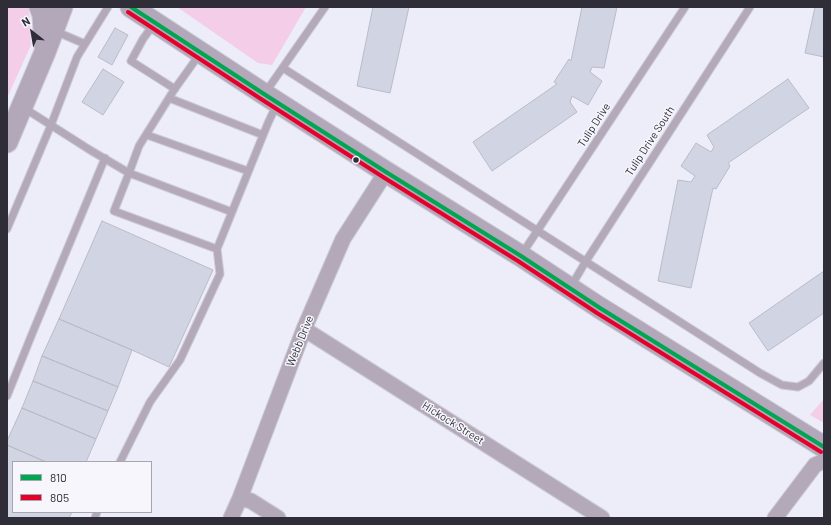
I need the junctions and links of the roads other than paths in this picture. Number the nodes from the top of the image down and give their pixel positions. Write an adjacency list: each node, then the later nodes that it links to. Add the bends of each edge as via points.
1 (40, 7): 11 (street, via 43,15)
2 (62, 7): 9 (street)
3 (108, 7): 10 (lane)
4 (130, 7): 8 (street)
5 (325, 7): 13 (lane)
6 (685, 7): 28 (lane, Tulip Drive)
7 (750, 7): 31 (lane, Tulip Drive South)
8 (155, 23): 12 (street); 14 (lane, via 131,61)
9 (53, 30): 10 (lane); 11 (street)
10 (85, 44): 18 (lane, via 77,57)
11 (45, 52): 17 (street)
12 (200, 53): 14 (lane); 16 (street)
13 (283, 68): 16 (lane); 28 (lane)
14 (175, 89): 15 (lane)
15 (169, 98): 19 (lane); 20 (lane)
16 (271, 99): 20 (lane, via 269,119); 25 (street)
17 (22, 107): 18 (lane); 21 (street)
18 (50, 125): 22 (lane); 27 (lane)
19 (146, 135): 23 (lane); 24 (lane)
20 (263, 135): 24 (lane)
21 (7, 142)
22 (105, 158): 23 (lane); 35 (lane)
23 (129, 172): 26 (lane); 29 (lane, via 114,211)
24 (248, 172): 26 (lane)
25 (386, 172): 30 (street); 33 (street, Webb Drive, via 343,240)
26 (232, 212): 29 (lane)
27 (7, 229)
28 (538, 231): 30 (lane, Tulip Drive); 31 (lane)
29 (217, 249): 37 (lane, via 220,274 180,360 150,402)
30 (521, 256): 32 (street)
31 (586, 261): 32 (lane, Tulip Drive South); 34 (lane, via 782,385 798,387 809,381)
32 (570, 288): 36 (street)
33 (304, 329): 39 (street, Webb Drive); 42 (street, Hickock Street)
34 (824, 363)
35 (7, 396)
36 (824, 447)
37 (120, 461)
38 (824, 461): 43 (street, via 815,465)
39 (240, 498): 40 (street, Webb Drive); 41 (street, via 251,501)
40 (231, 518)
41 (278, 518)
42 (602, 518)
43 (775, 518)

